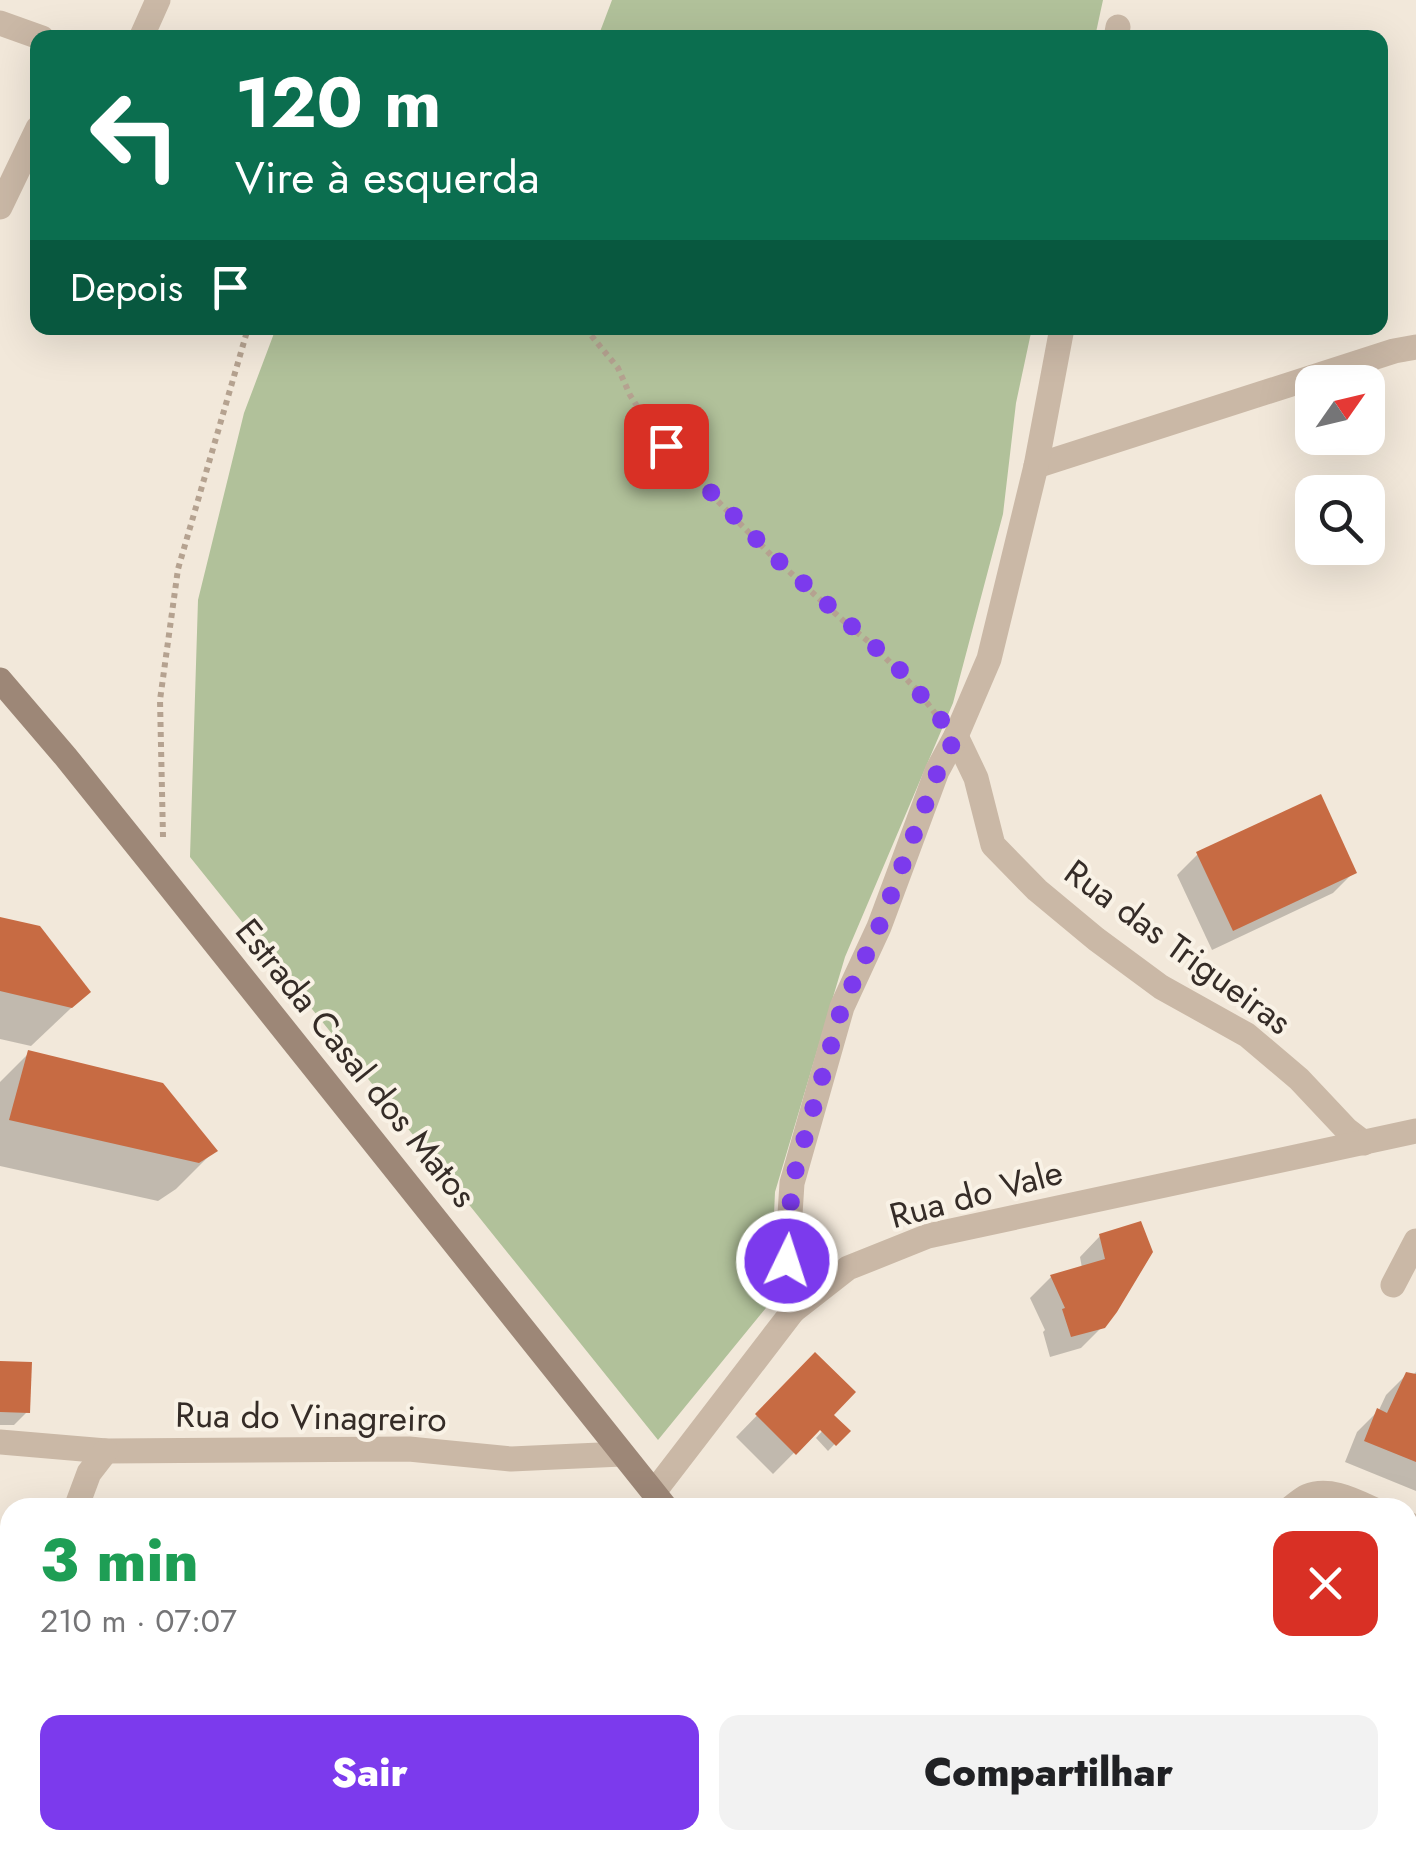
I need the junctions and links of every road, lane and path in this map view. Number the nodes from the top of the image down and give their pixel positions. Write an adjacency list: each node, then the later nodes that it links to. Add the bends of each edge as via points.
1 (158, 0): 3 (street)
2 (0, 23): 4 (street)
3 (145, 30)
4 (30, 34)
5 (30, 145): 6 (street)
6 (0, 208)
7 (246, 335): 14 (path, via 178,569 160,700)
8 (591, 335): 13 (path, via 689,472 888,659)
9 (1061, 335): 11 (street)
10 (1416, 347): 11 (street)
11 (1036, 466): 13 (street, via 989,659)
12 (0, 680): 14 (street, Estrada Casal dos Matos)
13 (956, 736): 16 (street, Rua das Trigueiras, via 976,778 993,845 1037,890 1161,987 1247,1034); 19 (street, via 842,1007 792,1183 787,1261)
14 (159, 873): 22 (street, Estrada Casal dos Matos)
15 (1416, 1131): 16 (street, Rua do Vale)
16 (1364, 1143): 19 (street, Rua do Vale, via 928,1236 848,1268)
17 (1416, 1241): 18 (street)
18 (1393, 1285)
19 (793, 1312): 25 (street, Rua do Vale)
20 (0, 1442): 21 (street, Rua do Vinagreiro)
21 (106, 1451): 22 (street, Rua do Vinagreiro); 23 (street)
22 (622, 1454): 24 (street, Estrada Casal dos Matos)
23 (80, 1498)
24 (658, 1498)
25 (661, 1498)
26 (1298, 1498): 27 (lane, via 1318,1490)
27 (1357, 1498)

